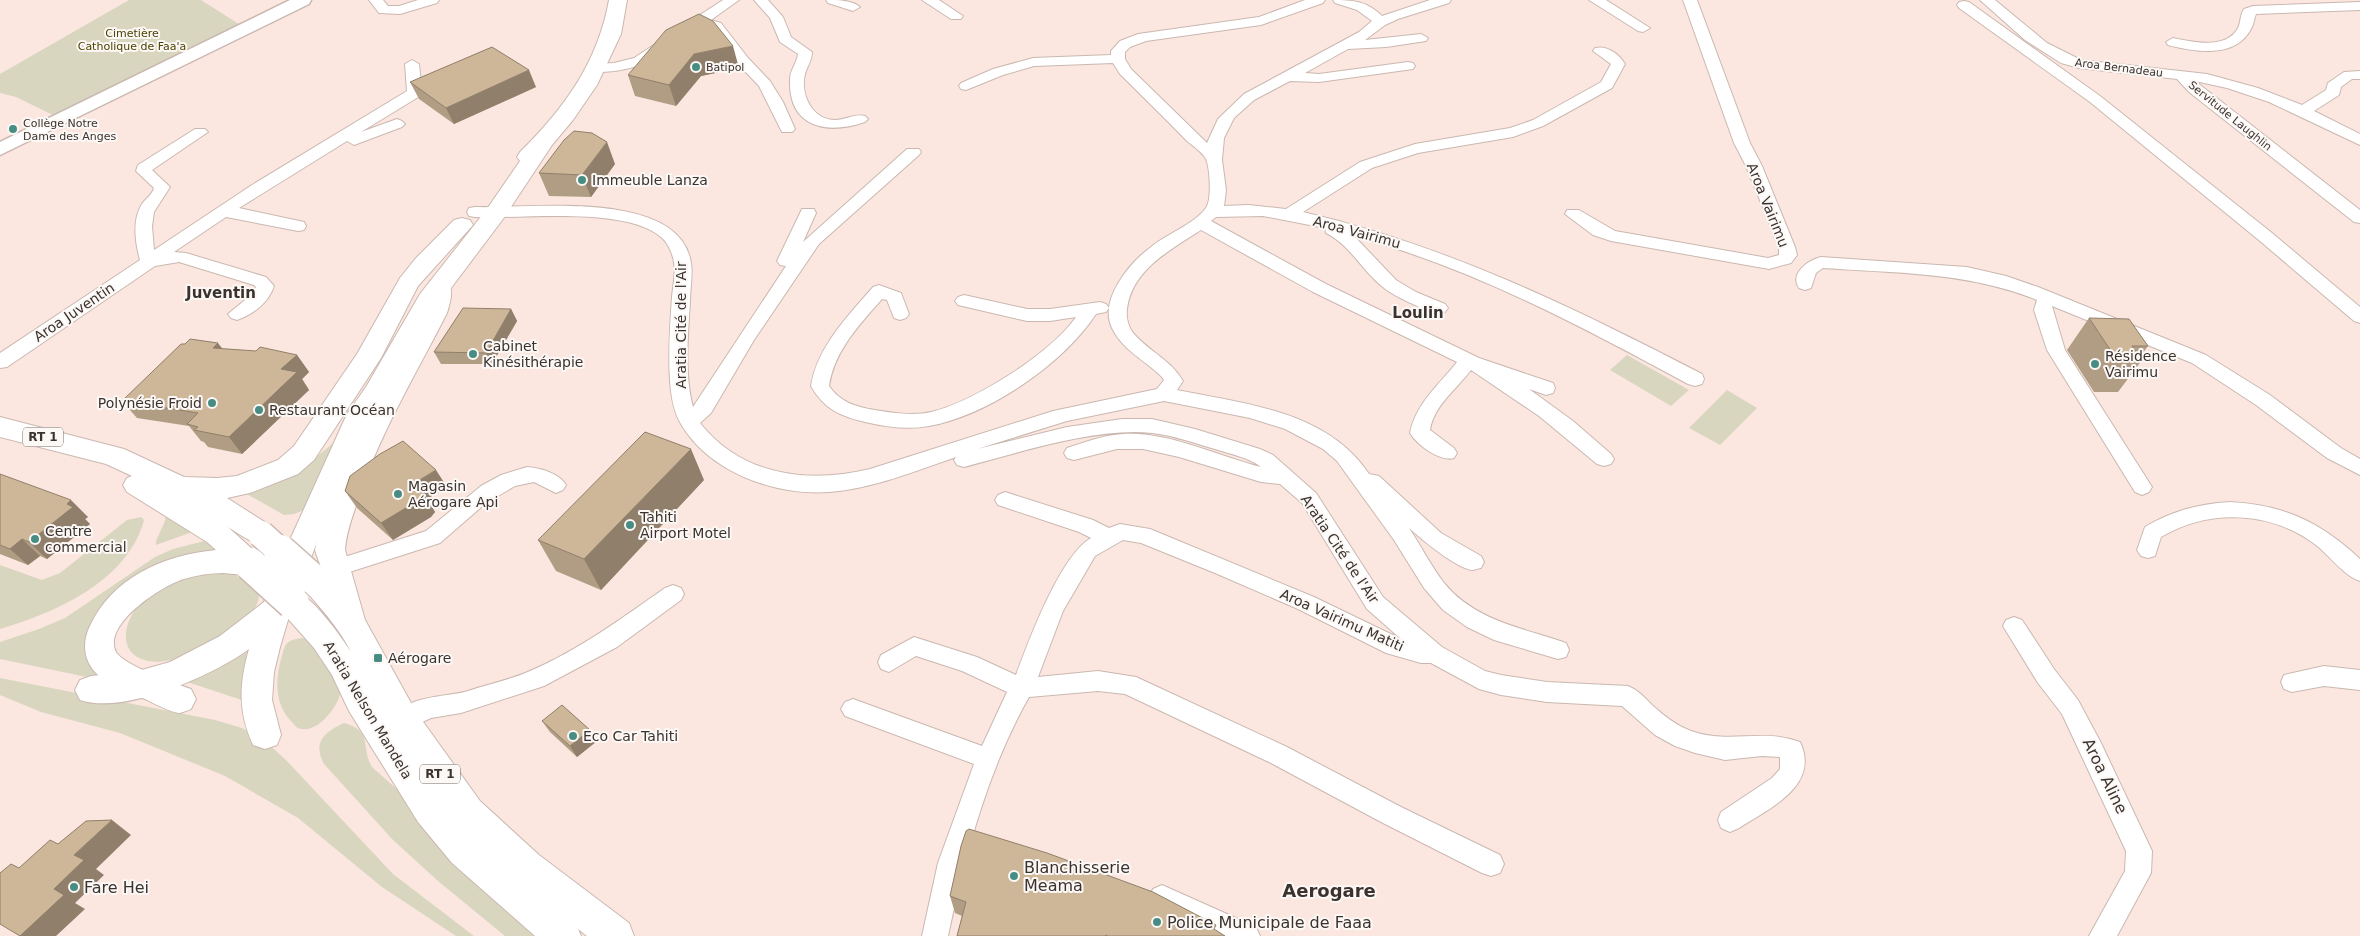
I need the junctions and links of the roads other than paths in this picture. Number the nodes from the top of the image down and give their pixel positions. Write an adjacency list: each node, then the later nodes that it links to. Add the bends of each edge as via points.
1 (303, 0): 40 (street)
2 (376, 0): 3 (street, via 384,10 400,10)
3 (432, 0)
4 (618, 0): 29 (main road, via 612,33)
5 (732, 0): 19 (street)
6 (761, 0): 35 (street, via 776,17 785,39 805,52 797,83 799,97 809,118 828,125)
7 (833, 0): 17 (street)
8 (930, 0): 18 (street)
9 (1318, 0): 26 (street, via 1261,22 1143,37 1125,44 1118,51)
10 (1340, 0): 20 (street, via 1360,6)
11 (1444, 0): 20 (street, via 1406,10)
12 (1596, 0): 21 (street)
13 (1690, 0): 47 (street, Aroa Vairimu, via 1742,143 1787,247 1786,259 1769,264 1749,262 1621,238 1599,231)
14 (1987, 0): 30 (street, Aroa Bernadeau, via 2066,61)
15 (1964, 5): 64 (street, via 2095,99)
16 (2360, 6): 23 (street, via 2253,10 2249,12 2238,38 2228,43 2198,46)
17 (852, 7)
18 (956, 16)
19 (700, 21): 29 (street, via 639,61); 37 (street, via 716,26 765,84)
20 (1380, 22): 24 (street)
21 (1642, 28)
22 (1421, 38): 24 (street)
23 (2173, 42)
24 (1344, 45): 32 (street)
25 (1600, 51): 46 (street, Aroa Vairimu, via 1614,58 1618,64 1607,85 1581,101 1513,132 1415,149 1366,165)
26 (1118, 59): 33 (street, via 1033,62); 42 (street, via 1125,71)
27 (412, 64): 43 (street, Aroa Juventin, via 415,93)
28 (1408, 66): 32 (street, via 1320,78)
29 (596, 68): 48 (main road, via 571,108)
30 (2182, 75): 34 (street, Servitude Laughlin, via 2235,84); 51 (street, Servitude Laughlin, via 2194,89)
31 (2360, 75): 34 (street, via 2349,75 2333,86 2334,92)
32 (1287, 76): 42 (street, via 1232,110 1218,132)
33 (966, 86)
34 (2303, 111): 39 (street, Servitude Laughlin)
35 (860, 119)
36 (397, 124): 43 (street, Aroa Juventin)
37 (787, 129)
38 (200, 132): 53 (street, via 144,168 162,187 148,207 145,225)
39 (2360, 140)
40 (0, 149)
41 (913, 152): 63 (street, via 817,235)
42 (1214, 158): 49 (street, via 1217,206)
43 (286, 170): 44 (street, Aroa Juventin)
44 (223, 212): 52 (street); 53 (street, Aroa Juventin)
45 (808, 213): 63 (street)
46 (1289, 214): 49 (street, Aroa Vairimu, via 1252,210); 50 (street, Aroa Vairimu)
47 (1573, 214)
48 (477, 217): 55 (main road); 70 (main road, via 397,330 376,368); 71 (street, Aratia Cité de l'Air, via 569,212 615,214 649,222 671,238 683,263 680,381 684,413); 82 (main road, via 424,263 408,283 368,358 304,453 288,467 240,486 217,489)
49 (1206, 217): 58 (street, via 1160,247 1145,261 1126,288); 65 (street, via 1275,265)
50 (1308, 218): 59 (street, via 1348,239 1384,279 1405,294); 67 (street, Aroa Vairimu, via 1403,244 1437,258 1563,311)
51 (2360, 218)
52 (298, 226)
53 (148, 261): 61 (street, Aroa Juventin, via 180,257 260,281 265,286 264,290 256,301); 66 (street, Aroa Juventin)
54 (1805, 284): 56 (street, via 1810,267 1821,262 1967,273 2000,280)
55 (439, 287): 70 (main road); 90 (main road, via 440,299 435,313 348,486 330,540 330,550)
56 (2049, 299): 78 (street, via 2199,359); 83 (street, via 2043,304 2043,310 2056,350)
57 (964, 301): 60 (street, via 1027,315)
58 (1119, 305): 60 (street); 69 (street, via 1118,320 1130,341 1164,365 1171,374 1174,381)
59 (1439, 308)
60 (1091, 309): 62 (street, via 1080,327 1026,373 959,409 931,419 885,419 830,402 820,386 827,356 879,292 894,297)
61 (237, 314)
62 (900, 314)
63 (760, 317): 71 (street, via 704,408)
64 (2360, 317)
65 (1468, 361): 68 (street); 75 (street, via 1421,425 1420,434); 76 (street, via 1495,375 1569,426)
66 (0, 362)
67 (1695, 379)
68 (1546, 388)
69 (1164, 394): 77 (street, Aratia Cité de l'Air, via 1055,417); 79 (street, Aratia Cité de l'Air, via 1282,421 1330,444)
70 (356, 421): 90 (main road, via 307,532)
71 (689, 422): 77 (street, Aratia Cité de l'Air, via 703,439 734,462 790,483 846,482)
72 (0, 427): 73 (main road, Aratia Nelson Mandela / RT 1)
73 (84, 450): 82 (main road, Aratia Nelson Mandela / RT 1, via 114,456); 88 (main road, Aratia Nelson Mandela / RT 1, via 100,468 143,487 217,534)
74 (1074, 453): 80 (street, via 1108,443 1130,441 1200,456 1264,477)
75 (1447, 453)
76 (1604, 459)
77 (919, 461): 80 (street, Aratia Cité de l'Air, via 960,461 1067,434 1122,426 1152,426 1253,454 1266,460)
78 (2360, 468)
79 (1356, 469): 87 (street, via 1434,539); 93 (street, Aratia Cité de l'Air, via 1436,589 1450,604 1494,630)
80 (1285, 477): 94 (street, Aratia Cité de l'Air, via 1309,498 1375,603)
81 (556, 485): 90 (street, via 538,475 514,478 464,508 447,528 433,537)
82 (179, 487): 90 (main road, Aratia Nelson Mandela / RT 1, bridge, via 210,501 261,534)
83 (2142, 487)
84 (1005, 500): 85 (street, via 1086,526)
85 (1108, 537): 94 (street, Aroa Vairimu Matiti, via 1120,532 1142,535 1306,603 1394,646 1421,654); 99 (street, Aroa Vairimu Matiti, via 1088,550 1053,608)
86 (2148, 550): 89 (street, via 2152,533 2166,522 2219,510 2256,511 2282,517 2309,530)
87 (1473, 562)
88 (250, 564): 90 (main road, Aratia Nelson Mandela / RT 1, bridge); 98 (main road, via 202,563 174,571 141,587 117,607 102,631 101,652 112,667)
89 (2360, 572)
90 (304, 589): 98 (main road, via 252,632 211,659 182,673); 103 (main road, Aratia Nelson Mandela / RT 1, via 322,589 354,628); 104 (main road, via 258,672 256,700); 111 (main road, Aratia Nelson Mandela / RT 1, via 326,639 360,701 430,811 464,851)
91 (674, 594): 103 (street, via 609,640 536,679 461,703 427,708)
92 (2014, 626): 115 (street, Aroa Aline, via 2070,707 2139,851 2138,874)
93 (1558, 650)
94 (1434, 654): 106 (street, Aroa Vairimu Matiti, via 1480,679 1501,685 1547,692 1628,696 1654,724 1687,742 1727,749 1772,746 1792,750 1792,773 1782,786)
95 (889, 662): 99 (street, via 914,646 969,664)
96 (2360, 680): 97 (street, via 2324,676)
97 (2292, 682)
98 (142, 684): 100 (main road); 101 (main road)
99 (1022, 688): 105 (street, Aroa Vairimu Matiti, via 1007,714); 109 (street, via 1098,681 1128,684 1279,756)
100 (91, 690)
101 (180, 699)
102 (852, 708): 105 (street)
103 (405, 720): 112 (main road, Aratia Nelson Mandela / RT 1, via 468,812 527,867)
104 (264, 736)
105 (989, 759): 107 (street, Aroa Vairimu Matiti)
106 (1730, 820)
107 (962, 830): 108 (street); 113 (street, Aroa Vairimu Matiti, via 950,863)
108 (989, 838)
109 (1491, 864)
110 (1142, 890): 114 (street)
111 (563, 936)
112 (616, 936)
113 (935, 936)
114 (1247, 936)
115 (2102, 936)

